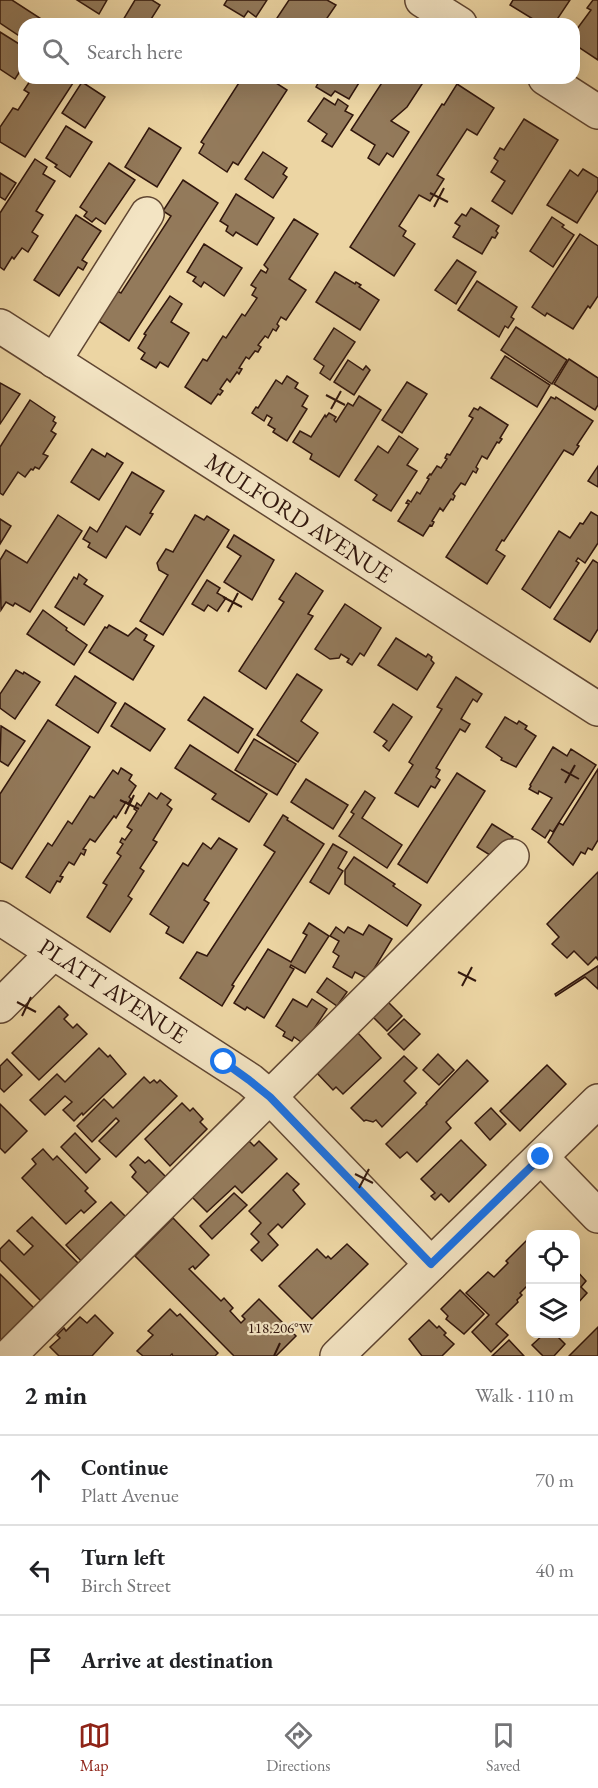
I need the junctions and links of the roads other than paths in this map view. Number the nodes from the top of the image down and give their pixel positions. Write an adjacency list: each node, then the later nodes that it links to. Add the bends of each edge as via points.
1 (422, 0): 2 (street)
2 (450, 18)
3 (554, 84): 4 (street)
4 (598, 112)
5 (147, 214): 7 (street)
6 (0, 326): 7 (street, MULFORD AVENUE)
7 (54, 361): 8 (street, MULFORD AVENUE)
8 (598, 709)
9 (512, 856): 13 (street)
10 (0, 918): 11 (street, PLATT AVENUE)
11 (53, 953): 12 (street); 13 (street, PLATT AVENUE, via 224,1062)
12 (0, 1006)
13 (270, 1097): 17 (street, PLATT AVENUE); 18 (street)
14 (598, 1101): 15 (street)
15 (541, 1157): 16 (street); 17 (street)
16 (598, 1216)
17 (431, 1264): 19 (street)
18 (9, 1356)
19 (337, 1356)

